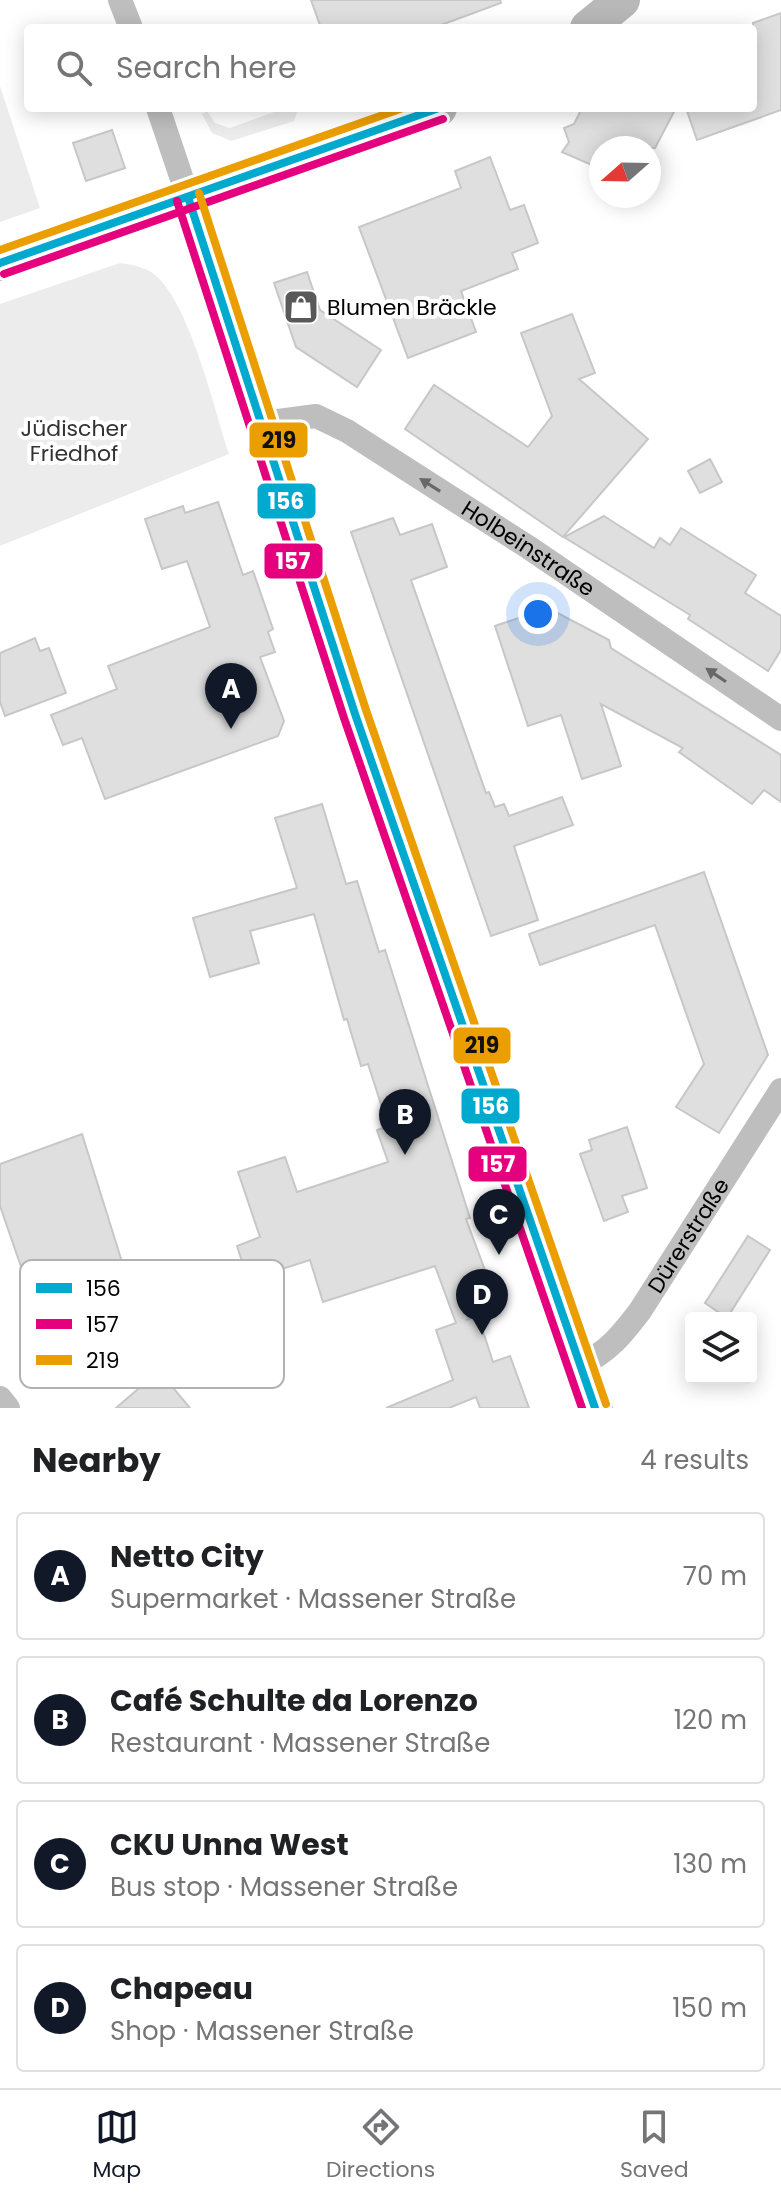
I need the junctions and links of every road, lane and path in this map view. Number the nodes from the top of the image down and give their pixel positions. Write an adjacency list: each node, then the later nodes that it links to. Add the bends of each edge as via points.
1 (120, 0): 3 (street)
2 (622, 0): 4 (main road)
3 (129, 24)
4 (593, 24)
5 (159, 112): 7 (street)
6 (428, 112): 7 (main road)
7 (188, 197): 8 (main road); 9 (main road)
8 (0, 263)
9 (263, 423): 10 (street, Holbeinstraße, one-way to 9, via 347,431 316,416); 12 (main road, via 369,756)
10 (781, 719)
11 (781, 1090): 12 (street, Dürerstraße, via 640,1311 617,1342)
12 (581, 1364): 15 (main road)
13 (0, 1398): 14 (street)
14 (8, 1408)
15 (595, 1408)

